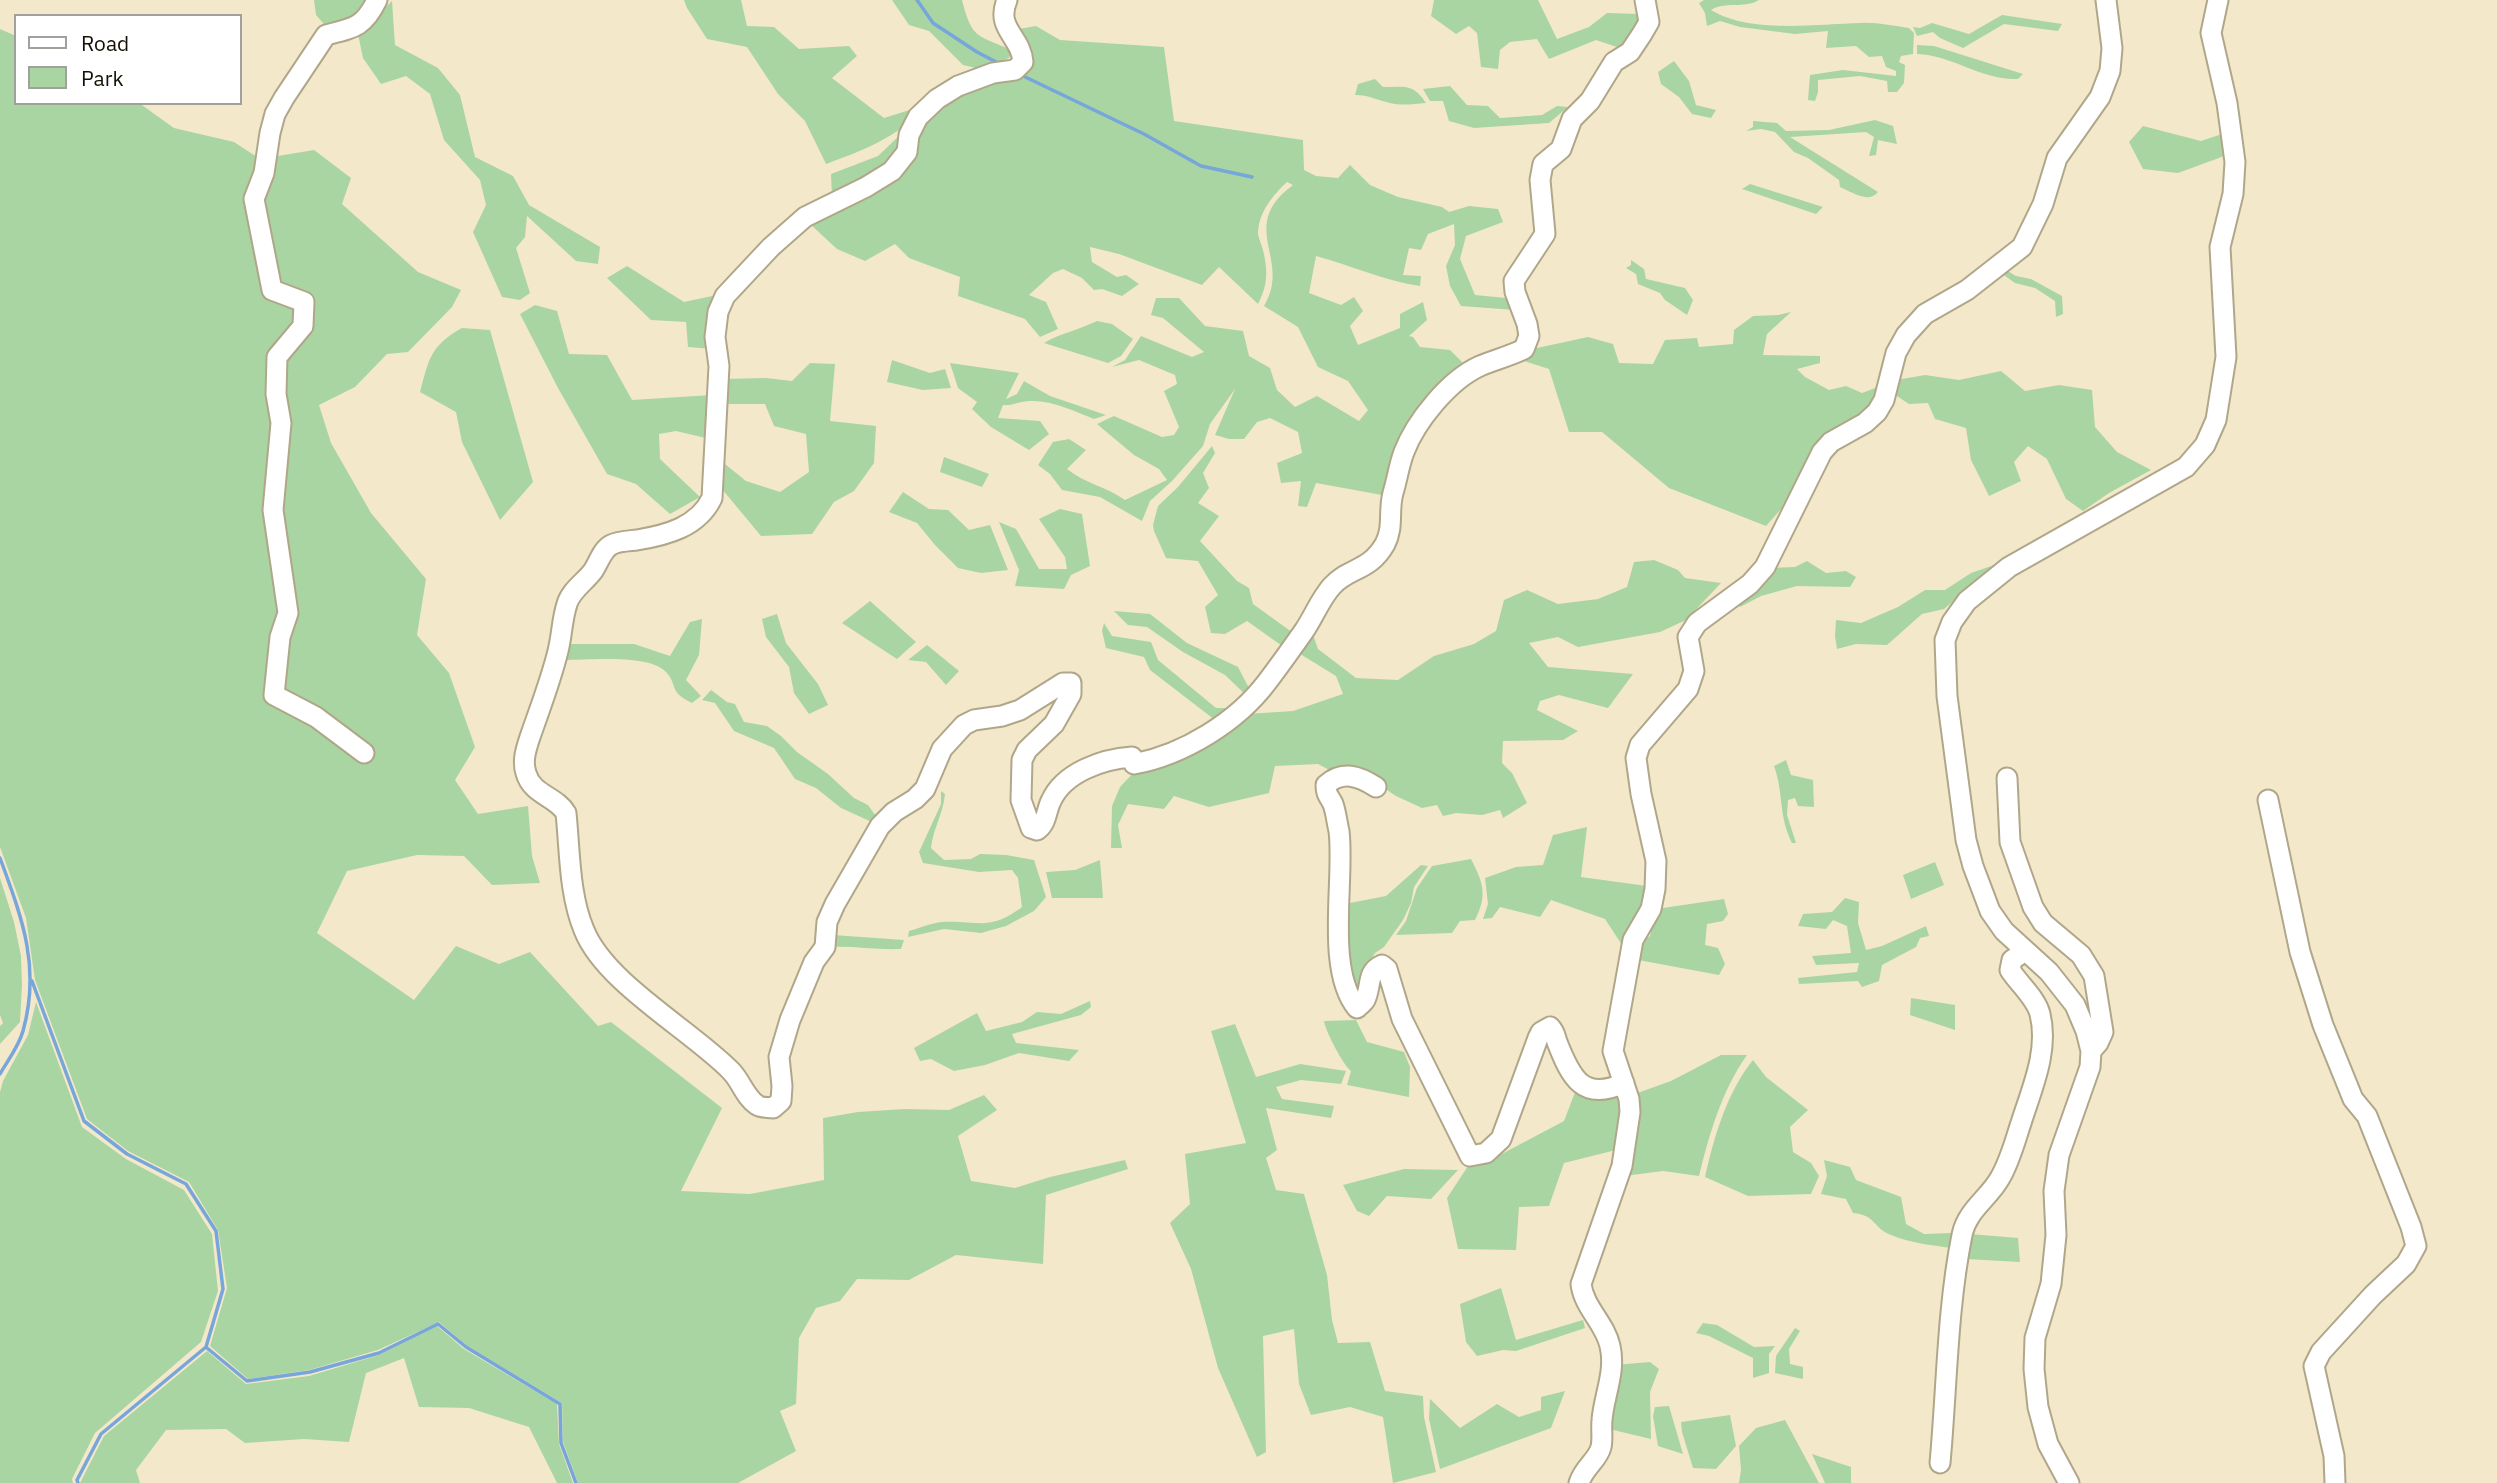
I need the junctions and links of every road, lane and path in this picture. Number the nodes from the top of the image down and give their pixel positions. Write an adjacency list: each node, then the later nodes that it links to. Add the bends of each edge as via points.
1 (377, 0): 6 (street, via 368,18 326,35 284,98 272,124 264,173 254,199 272,290 304,302 303,326 277,357 281,423 273,510 288,613 279,637 274,695 316,717)
2 (1007, 0): 3 (street, via 1002,11 1004,24 1022,48 1023,62 1015,70 958,86 937,99 918,117 907,152 892,170 805,217 724,296 715,337 719,366 712,498 706,511 679,530 612,543 573,592 549,686 524,755 529,782 566,813 574,897 584,932 603,960 732,1072 759,1107 773,1108 781,1101 779,1057 784,1038 805,981 825,947 827,922 845,884 880,826 925,789 942,749 964,725 1020,710 1063,682 1071,683 1071,694 1054,724 1022,761 1021,800 1031,828 1037,830 1044,825 1053,797 1073,776 1120,758 1132,757 1134,764 1168,754 1219,727 1267,682 1338,580 1370,564 1384,547 1391,532 1390,503 1403,453 1419,424 1461,378 1524,349 1529,336 1514,281 1545,234 1543,164 1561,149 1572,119 1590,101 1614,62 1630,52 1642,34 1649,22)
3 (1645, 0)
4 (2106, 0): 12 (street, via 2110,71 2100,97 2057,158 2043,204 2022,247 1967,290 1925,314 1906,335 1877,412 1822,452 1765,567 1750,584 1697,623 1688,637 1694,671 1688,689 1640,746 1636,758 1656,861 1651,909 1633,940 1614,1051)
5 (2218, 0): 10 (street, via 2211,33 2235,162 2233,194 2220,247 2226,357 2216,421 2205,445 2186,467 2008,567 1967,601 1945,640 1947,696 1966,840 1990,911)
6 (364, 753)
7 (2007, 778): 11 (street, via 2010,842 2033,907 2043,923 2081,955 2094,976 2103,1032)
8 (1376, 787): 12 (street, via 1356,775 1326,785 1340,844 1338,907 1345,979 1357,1008 1365,1000 1376,968 1382,965 1387,969 1402,1019 1470,1156 1486,1153 1501,1139 1538,1038 1546,1028 1554,1031 1583,1087 1594,1091)
9 (2268, 800): 16 (street, via 2300,952 2323,1025 2353,1100 2367,1116 2416,1246 2406,1265 2321,1352 2314,1366 2334,1456)
10 (2025, 951): 11 (street, via 2049,972 2075,1006); 13 (street, via 2012,960 2010,970 2039,1010 2042,1049 2009,1160 1963,1231 1948,1334)
11 (2091, 1051): 15 (street, via 2090,1067 2059,1155 2051,1284 2035,1338 2038,1407 2048,1444)
12 (1625, 1083): 14 (street, via 1630,1112 1622,1166 1581,1284 1582,1296 1606,1333 1612,1374 1605,1396 1601,1448)
13 (1940, 1463)
14 (1579, 1483)
15 (2069, 1483)
16 (2335, 1483)

